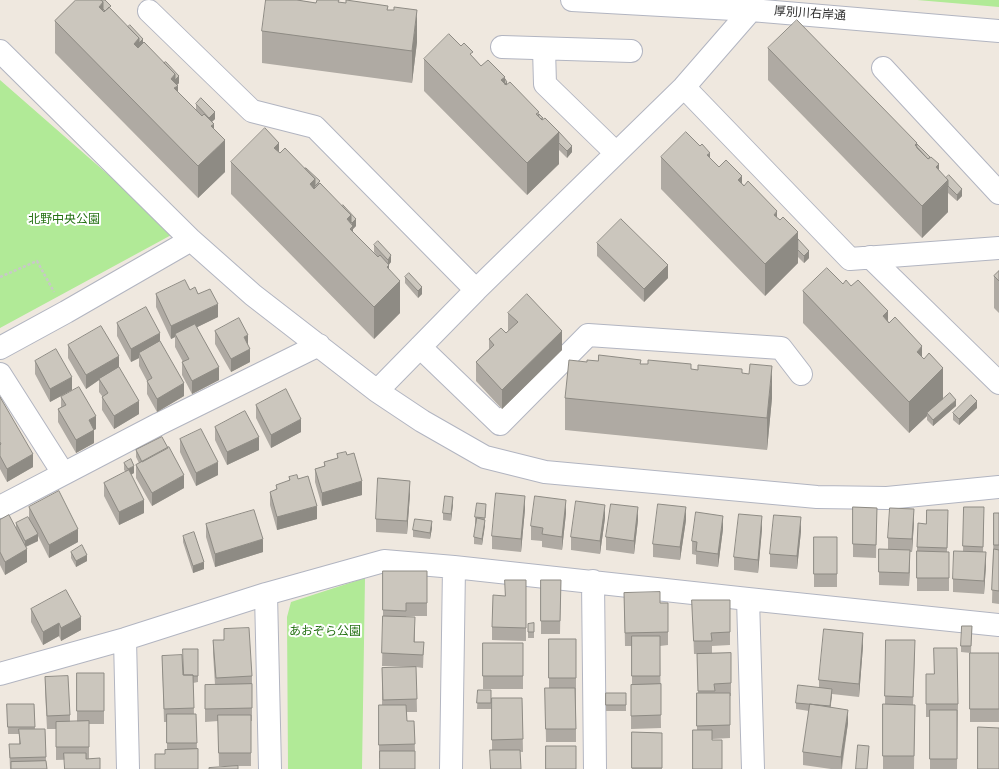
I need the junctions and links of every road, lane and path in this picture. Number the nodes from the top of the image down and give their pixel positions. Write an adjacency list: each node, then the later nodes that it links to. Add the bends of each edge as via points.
1 (572, 0): 3 (street, 厚別川右岸通)
2 (149, 10): 17 (street, via 252,111 315,127)
3 (751, 10): 4 (street, 厚別川右岸通); 10 (street)
4 (999, 31)
5 (502, 47): 6 (street)
6 (544, 48): 7 (street); 11 (street, via 545,84)
7 (631, 51)
8 (0, 52): 13 (street)
9 (883, 68): 12 (street)
10 (684, 87): 11 (street); 15 (street, via 850,259)
11 (616, 153): 17 (street)
12 (999, 193)
13 (191, 240): 18 (street); 19 (street, via 254,295)
14 (999, 248): 15 (street)
15 (870, 258): 24 (street)
16 (0, 277): 18 (path, via 37,261)
17 (476, 290): 20 (street)
18 (66, 312): 21 (street)
19 (318, 345): 25 (street); 26 (street)
20 (420, 347): 23 (street, via 500,424 588,335 781,348); 25 (street)
21 (0, 348)
22 (0, 374): 26 (street)
23 (802, 374)
24 (999, 383)
25 (377, 391): 27 (street, via 422,421 485,456 545,472 818,498 887,498)
26 (63, 473): 28 (street)
27 (999, 487)
28 (0, 507)
29 (454, 567): 30 (street); 31 (street, via 384,561); 38 (street)
30 (592, 581): 32 (street); 39 (street)
31 (266, 594): 34 (street); 37 (street)
32 (748, 599): 33 (street); 40 (street)
33 (999, 625)
34 (125, 639): 35 (street); 36 (street)
35 (0, 674)
36 (128, 769)
37 (270, 769)
38 (451, 769)
39 (595, 769)
40 (753, 769)

